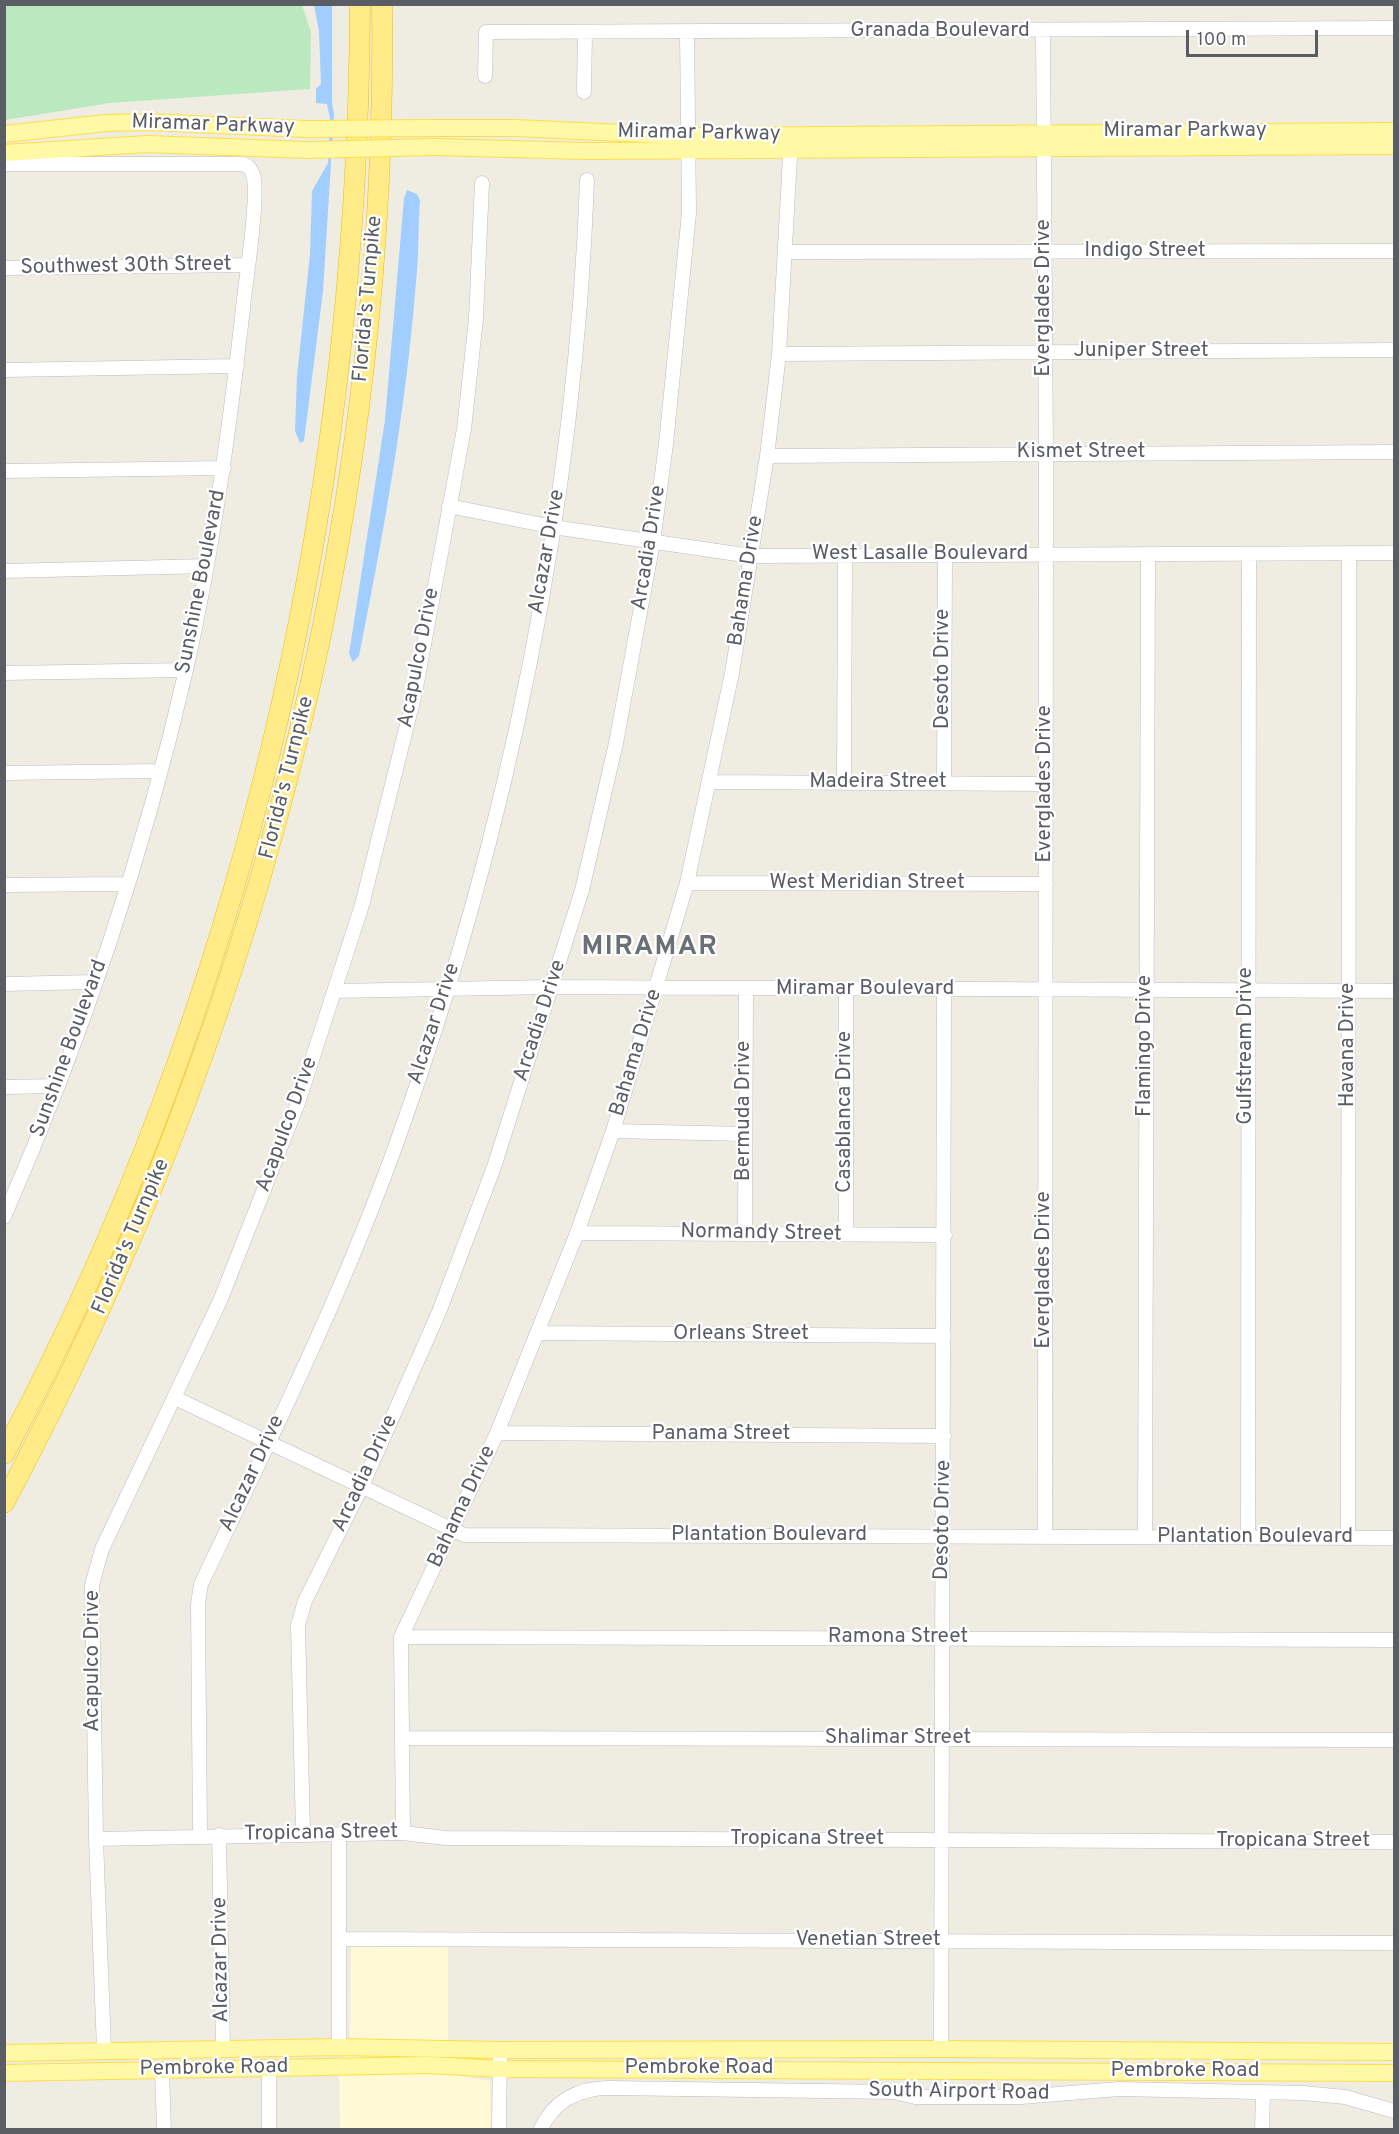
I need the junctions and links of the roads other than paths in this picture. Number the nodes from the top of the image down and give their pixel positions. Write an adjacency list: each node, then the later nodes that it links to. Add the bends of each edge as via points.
1 (360, 4): 89 (highway, Florida's Turnpike, via 356,193 336,403 304,607 268,770 218,943 162,1105 93,1275)
2 (381, 4): 91 (highway, Florida's Turnpike, via 380,169 363,373 335,563 290,774 237,960 174,1138 86,1342)
3 (1395, 28): 4 (street, Granada Boulevard)
4 (1044, 31): 5 (street, Granada Boulevard); 11 (street, Everglades Drive)
5 (687, 32): 6 (street, Granada Boulevard); 12 (street, Arcadia Drive)
6 (585, 34): 7 (street, Granada Boulevard, via 486,32); 8 (street)
7 (485, 76)
8 (584, 92)
9 (1395, 131): 11 (main road, Miramar Parkway)
10 (4, 134): 12 (main road, Miramar Parkway, bridge, via 106,123 186,123 307,129 515,128)
11 (1044, 140): 13 (main road, Miramar Parkway); 14 (main road, Miramar Parkway); 21 (street, Everglades Drive)
12 (688, 143): 13 (main road, Miramar Parkway); 15 (main road, Miramar Parkway, bridge, via 587,151 434,147 306,150 147,144); 36 (street, Arcadia Drive, via 689,213 680,318)
13 (791, 143): 20 (street, Bahama Drive)
14 (1395, 146)
15 (4, 153)
16 (4, 164): 22 (street, Sunshine Boulevard, via 243,164 251,169 254,179)
17 (587, 180): 35 (street, Alcazar Drive, via 584,282 568,433)
18 (482, 183): 34 (street, Acapulco Drive, via 474,330 464,429)
19 (1395, 251): 21 (street, Indigo Street)
20 (787, 252): 21 (street, Indigo Street); 26 (street, Bahama Drive)
21 (1044, 252): 25 (street, Everglades Drive)
22 (248, 265): 23 (street, Southwest 30th Street); 27 (street, Sunshine Boulevard)
23 (4, 268)
24 (1395, 350): 25 (street, Juniper Street)
25 (1045, 353): 26 (street, Juniper Street); 30 (street, Everglades Drive)
26 (779, 354): 31 (street, Bahama Drive)
27 (237, 366): 28 (street); 32 (street, Sunshine Boulevard)
28 (4, 370)
29 (1395, 452): 30 (street, Kismet Street)
30 (1046, 453): 31 (street, Kismet Street); 40 (street, Everglades Drive)
31 (767, 456): 42 (street, Bahama Drive)
32 (224, 468): 33 (street); 45 (street, Sunshine Boulevard)
33 (4, 471)
34 (450, 506): 35 (street, West Lasalle Boulevard); 69 (street, Acapulco Drive, via 415,693 362,905)
35 (553, 527): 36 (street, West Lasalle Boulevard); 66 (street, Alcazar Drive, via 519,716)
36 (653, 542): 42 (street, West Lasalle Boulevard); 61 (street, Arcadia Drive, via 616,743 582,890)
37 (1349, 553): 38 (street, West Lasalle Boulevard); 41 (street, West Lasalle Boulevard); 71 (street, Havana Drive)
38 (1395, 553)
39 (1148, 554): 40 (street, West Lasalle Boulevard); 41 (street, West Lasalle Boulevard); 67 (street, Flamingo Drive)
40 (1046, 555): 44 (street, West Lasalle Boulevard); 54 (street, Everglades Drive)
41 (1249, 555): 68 (street, Gulfstream Drive)
42 (751, 556): 43 (street, West Lasalle Boulevard); 51 (street, Bahama Drive)
43 (845, 556): 44 (street, West Lasalle Boulevard); 52 (street)
44 (945, 556): 53 (street, Desoto Drive)
45 (207, 566): 46 (street); 47 (street, Sunshine Boulevard)
46 (4, 571)
47 (186, 670): 48 (street); 49 (street, Sunshine Boulevard)
48 (4, 673)
49 (160, 771): 50 (street); 56 (street, Sunshine Boulevard)
50 (4, 773)
51 (710, 782): 52 (street, Madeira Street); 55 (street, Bahama Drive)
52 (843, 783): 53 (street, Madeira Street)
53 (944, 783): 54 (street, Madeira Street)
54 (1046, 784): 57 (street, Everglades Drive)
55 (687, 883): 57 (street, West Meridian Street); 62 (street, Bahama Drive)
56 (128, 884): 58 (street); 59 (street, Sunshine Boulevard)
57 (1046, 884): 65 (street, Everglades Drive)
58 (4, 885)
59 (96, 982): 60 (street); 73 (street, Sunshine Boulevard)
60 (4, 984)
61 (552, 987): 62 (street, Miramar Boulevard); 66 (street, Miramar Boulevard); 90 (street, Arcadia Drive, via 490,1178 439,1312)
62 (656, 988): 63 (street, Miramar Boulevard); 75 (street, Bahama Drive)
63 (746, 989): 64 (street, Miramar Boulevard); 76 (street, Bermuda Drive)
64 (846, 989): 70 (street, Miramar Boulevard); 81 (street, Casablanca Drive)
65 (1046, 989): 67 (street, Miramar Boulevard); 70 (street, Miramar Boulevard); 94 (street, Everglades Drive)
66 (447, 990): 69 (street, Miramar Boulevard); 88 (street, Alcazar Drive, via 394,1150 340,1285)
67 (1147, 990): 68 (street, Miramar Boulevard); 95 (street, Flamingo Drive)
68 (1247, 990): 71 (street, Miramar Boulevard); 96 (street, Gulfstream Drive)
69 (335, 991): 85 (street, Acapulco Drive, via 298,1103 220,1301)
70 (944, 991): 82 (street, Desoto Drive)
71 (1349, 991): 72 (street, Miramar Boulevard); 97 (street, Havana Drive)
72 (1395, 991)
73 (57, 1086): 74 (street); 77 (street, Sunshine Boulevard)
74 (4, 1087)
75 (613, 1131): 76 (street); 79 (street, Bahama Drive)
76 (745, 1134): 80 (street, Bermuda Drive)
77 (11, 1189): 78 (street, Sunshine Boulevard)
78 (4, 1217)
79 (577, 1233): 80 (street, Normandy Street); 83 (street, Bahama Drive)
80 (744, 1233): 81 (street, Normandy Street)
81 (846, 1234): 82 (street, Normandy Street)
82 (945, 1235): 84 (street, Desoto Drive)
83 (538, 1333): 84 (street, Orleans Street); 86 (street, Bahama Drive)
84 (944, 1336): 87 (street, Desoto Drive)
85 (175, 1398): 88 (street, Plantation Boulevard); 110 (street, Acapulco Drive, via 102,1549 92,1586)
86 (497, 1433): 87 (street, Panama Street); 92 (street, Bahama Drive)
87 (944, 1436): 93 (street, Desoto Drive)
88 (269, 1442): 90 (street, Plantation Boulevard); 108 (street, Alcazar Drive, via 201,1584)
89 (4, 1454)
90 (362, 1485): 92 (street, Plantation Boulevard); 105 (street, Arcadia Drive, via 305,1601 298,1625)
91 (4, 1503)
92 (451, 1530): 93 (street, Plantation Boulevard, via 464,1535); 99 (street, Bahama Drive)
93 (944, 1537): 94 (street, Plantation Boulevard); 100 (street, Desoto Drive)
94 (1045, 1537): 95 (street, Plantation Boulevard)
95 (1145, 1537): 96 (street, Plantation Boulevard)
96 (1248, 1537): 97 (street, Plantation Boulevard)
97 (1348, 1538): 98 (street, Plantation Boulevard)
98 (1395, 1538)
99 (401, 1637): 100 (street, Ramona Street); 102 (street, Bahama Drive)
100 (942, 1638): 101 (street, Ramona Street); 103 (street, Desoto Drive)
101 (1395, 1640)
102 (402, 1737): 103 (street, Shalimar Street); 106 (street, Bahama Drive)
103 (944, 1740): 104 (street, Shalimar Street); 111 (street, Desoto Drive)
104 (1395, 1740)
105 (303, 1833): 107 (street, Tropicana Street); 109 (street, Tropicana Street)
106 (403, 1833): 107 (street, Tropicana Street); 111 (street, Tropicana Street, via 446,1838)
107 (339, 1835): 113 (street)
108 (200, 1836): 109 (street, Tropicana Street); 110 (street, Tropicana Street)
109 (219, 1836): 117 (street, Alcazar Drive)
110 (96, 1839): 120 (street, Acapulco Drive)
111 (942, 1841): 112 (street, Tropicana Street); 114 (street, Desoto Drive)
112 (1395, 1842)
113 (341, 1939): 114 (street, Venetian Street); 116 (street)
114 (943, 1941): 115 (street, Venetian Street); 119 (street, Desoto Drive)
115 (1395, 1943)
116 (339, 2047): 117 (main road, Pembroke Road); 121 (main road, Pembroke Road); 126 (main road, via 326,2057 230,2059)
117 (223, 2049): 120 (main road, Pembroke Road); 131 (main road, via 206,2058 109,2060)
118 (819, 2049): 119 (main road, Pembroke Road); 121 (main road, Pembroke Road); 129 (main road, via 806,2058 729,2059)
119 (941, 2049): 122 (main road, Pembroke Road); 130 (main road, via 924,2061 840,2061)
120 (104, 2050): 123 (main road, Pembroke Road); 124 (main road, via 78,2062)
121 (500, 2050): 127 (street)
122 (1395, 2052)
123 (4, 2053)
124 (4, 2064)
125 (269, 2068): 126 (main road, Pembroke Road); 127 (main road, Pembroke Road, via 429,2065); 137 (street)
126 (214, 2069): 128 (main road, Pembroke Road)
127 (500, 2069): 129 (main road, Pembroke Road); 138 (street)
128 (162, 2070): 131 (main road, Pembroke Road); 136 (street)
129 (717, 2070): 130 (main road, Pembroke Road)
130 (814, 2070): 133 (main road, Pembroke Road)
131 (93, 2071): 132 (main road, Pembroke Road)
132 (4, 2073)
133 (1395, 2073)
134 (1263, 2092): 135 (street, South Airport Road, via 1345,2097); 139 (street, South Airport Road, via 1138,2088 1037,2097 927,2097 894,2092 587,2089 561,2102); 140 (street)
135 (1395, 2111)
136 (164, 2130)
137 (269, 2130)
138 (500, 2130)
139 (540, 2130)
140 (1262, 2130)

